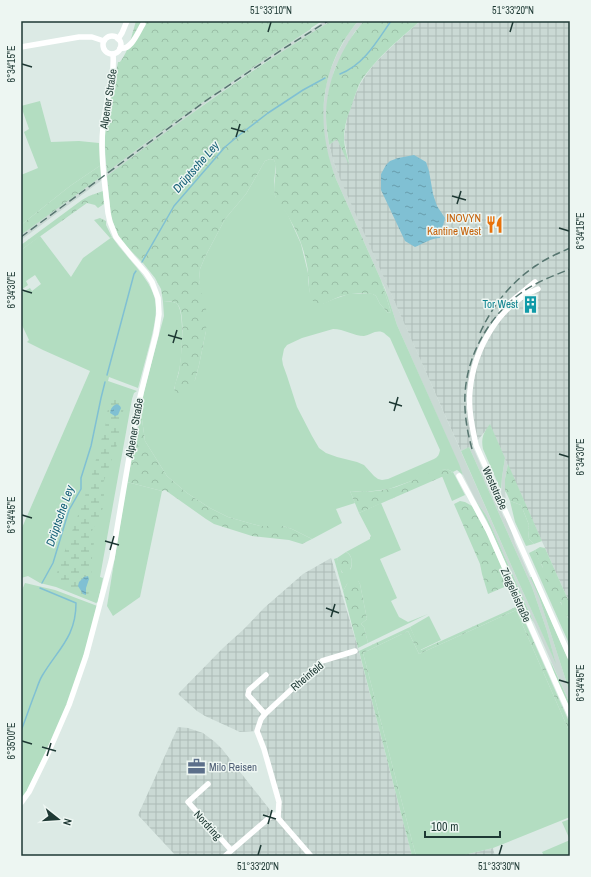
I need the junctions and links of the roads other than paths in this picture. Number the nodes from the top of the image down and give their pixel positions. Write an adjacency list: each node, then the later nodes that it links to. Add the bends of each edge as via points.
1 (127, 21): 3 (street)
2 (143, 24): 6 (street, via 131,44 126,48)
3 (118, 39): 4 (street, via 110,36); 6 (street)
4 (104, 41): 5 (street, via 92,37 79,37); 7 (street, via 103,47 106,52)
5 (21, 47)
6 (120, 48): 7 (street)
7 (113, 54): 18 (street, Alpener Straße, via 114,69 102,139 108,213 116,237 152,282 158,298 159,314 138,405 112,558 86,656 49,751)
8 (535, 282): 10 (street, Weststraße, via 502,309)
9 (538, 289): 10 (street, Weststraße, via 523,296)
10 (501, 316): 13 (street, Weststraße, via 481,348 474,366 470,389 471,422 476,445)
11 (459, 476): 16 (street, Ziegeleistraße, via 488,530)
12 (355, 651): 15 (street, Rheinfeld, via 322,662)
13 (570, 657)
14 (266, 675): 15 (street, via 249,690 248,695)
15 (265, 714): 19 (street, Rheinfeld, via 257,731 279,802)
16 (570, 715)
17 (208, 784): 20 (street, Nordring, via 188,802)
18 (21, 803)
19 (278, 818): 20 (street, via 274,815 268,818); 22 (street)
20 (231, 850): 21 (street)
21 (225, 856)
22 (311, 856)

